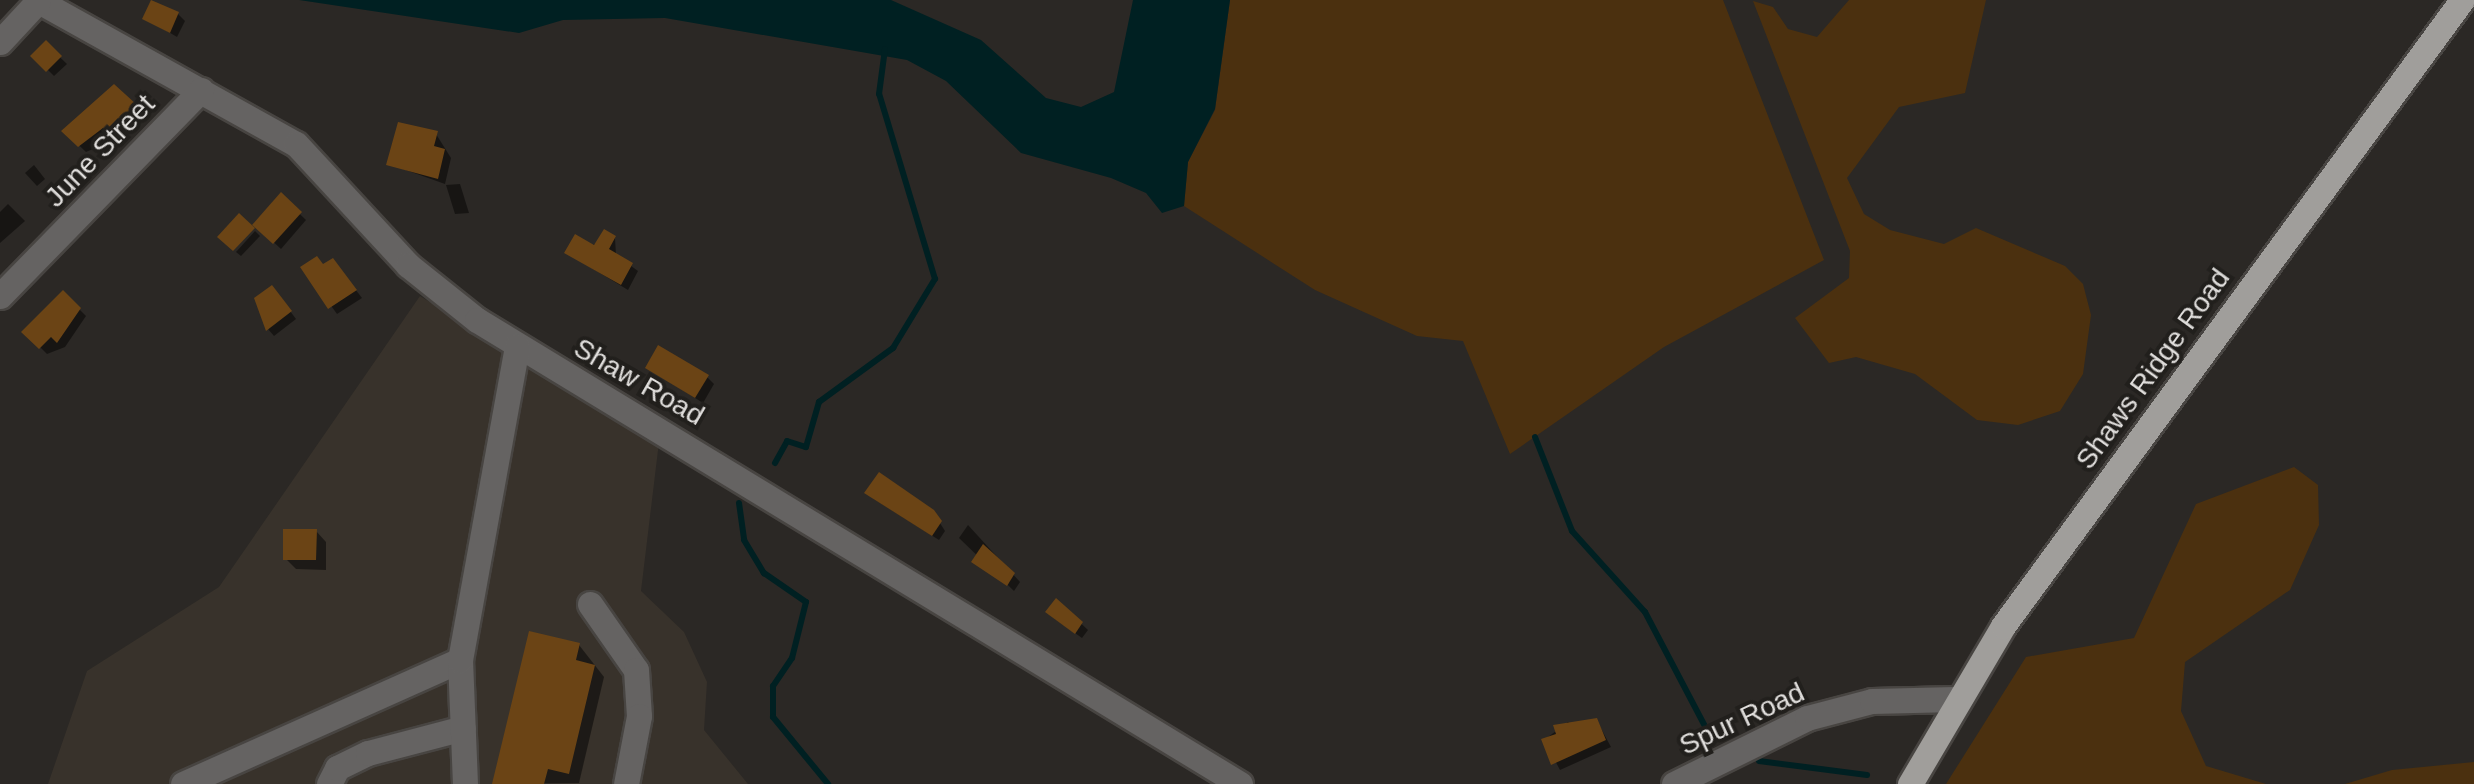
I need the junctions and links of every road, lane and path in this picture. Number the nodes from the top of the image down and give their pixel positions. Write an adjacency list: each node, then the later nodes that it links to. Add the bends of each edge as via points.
1 (37, 0): 3 (street); 4 (street, Shaw Road)
2 (2462, 0): 9 (main road, Shaws Ridge Road)
3 (0, 42)
4 (201, 90): 5 (street, June Street); 6 (street, Shaw Road, via 306,152 408,266)
5 (0, 296)
6 (517, 346): 8 (street); 15 (street, Shaw Road)
7 (590, 604): 14 (street, via 636,670)
8 (460, 660): 10 (street); 11 (street)
9 (1954, 699): 16 (street, Spur Road, via 1872,701 1807,718); 17 (main road, Shaws Ridge Road)
10 (463, 728): 12 (street, via 368,754 337,768); 13 (street)
11 (183, 784)
12 (329, 784)
13 (465, 784)
14 (626, 784)
15 (1240, 784)
16 (1674, 784)
17 (1910, 784)

